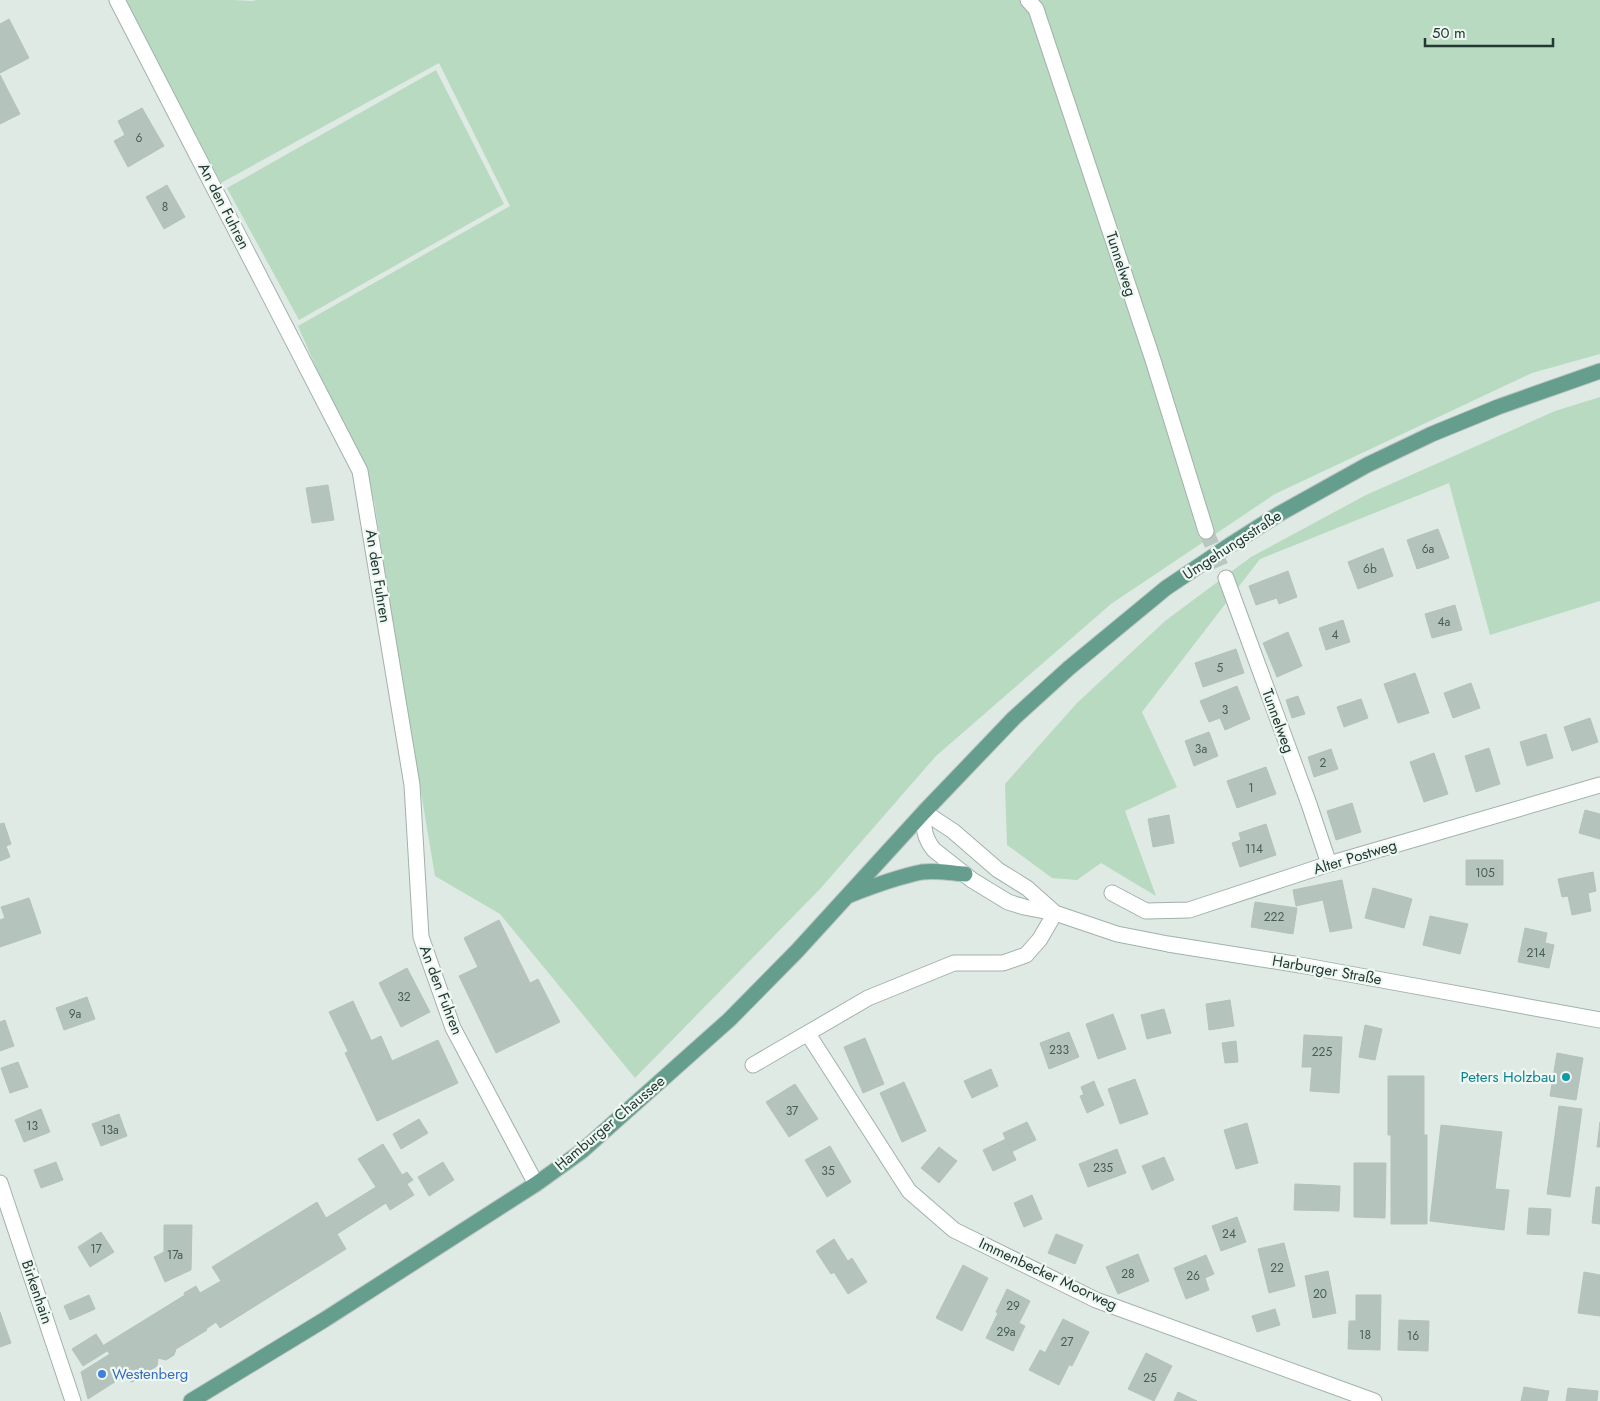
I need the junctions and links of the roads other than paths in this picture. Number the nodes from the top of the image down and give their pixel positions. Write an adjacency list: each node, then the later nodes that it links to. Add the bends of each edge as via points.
1 (117, 0): 17 (street, An den Fuhren, via 360,471 412,785 421,937 454,1028)
2 (1028, 0): 4 (street, Tunnelweg, via 1036,9 1153,360)
3 (1600, 371): 7 (main road, Umgehungsstraße, via 1432,434 1367,465 1230,544 1166,588 1069,668 1014,718)
4 (1206, 531)
5 (1226, 578): 8 (street, Tunnelweg)
6 (1600, 785): 8 (street, Alter Postweg)
7 (924, 812): 9 (street, Harburger Straße, via 923,825 930,844); 11 (main road, Hamburger Chaussee); 12 (street, Harburger Straße, via 953,831 998,870 1027,888)
8 (1329, 864): 10 (street, Alter Postweg, via 1189,910 1146,910)
9 (965, 874): 11 (main road, via 923,872); 12 (street, Harburger Straße, via 1008,902)
10 (1112, 893)
11 (849, 895): 17 (main road, Hamburger Chaussee, via 729,1020 582,1151)
12 (1055, 914): 13 (street, Harburger Straße, via 1117,934 1168,944); 14 (street, via 1026,955 1003,963 954,963 868,998)
13 (1600, 1020)
14 (808, 1034): 15 (street); 20 (street, Immenbecker Moorweg, via 910,1191 954,1230 1096,1300)
15 (753, 1066)
16 (0, 1182): 18 (street, Birkenhain)
17 (536, 1184): 19 (main road, Hamburger Chaussee)
18 (72, 1401)
19 (191, 1401)
20 (1374, 1401)

